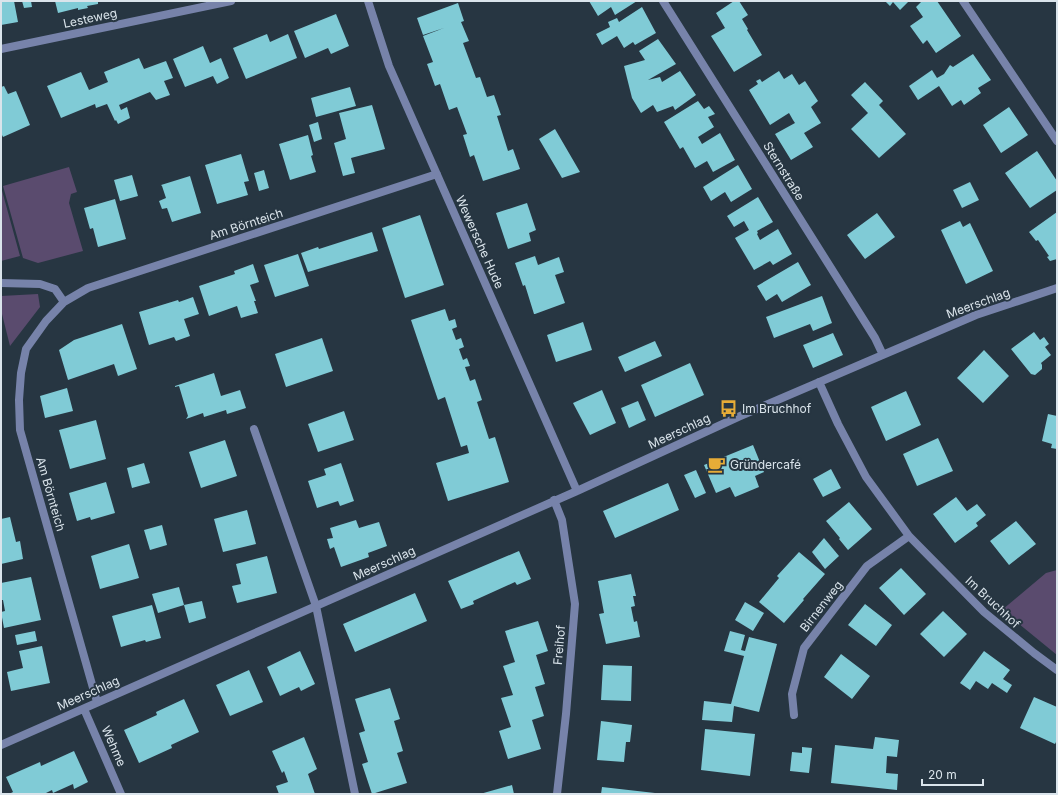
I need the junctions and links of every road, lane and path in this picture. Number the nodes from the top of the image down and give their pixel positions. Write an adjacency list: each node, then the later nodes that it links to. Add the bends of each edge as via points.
1 (231, 1): 5 (street, Lesteweg)
2 (368, 1): 7 (street, Wewersche Hude, via 389,66)
3 (663, 1): 11 (street, Sternstraße, via 874,338)
4 (963, 1): 6 (street)
5 (1, 49)
6 (1057, 141)
7 (437, 174): 10 (street, Am Börnteich, via 88,288); 14 (street, Wewersche Hude)
8 (1, 283): 10 (street, via 40,284 55,289)
9 (1057, 288): 11 (street, Meerschlag, via 983,312)
10 (64, 302): 19 (street, Am Börnteich, via 46,321 26,349 21,373 20,430)
11 (882, 355): 12 (street, Meerschlag)
12 (820, 382): 14 (street, Meerschlag); 16 (street, Im Bruchhof, via 838,424 866,477)
13 (254, 429): 17 (street)
14 (577, 491): 15 (street, Meerschlag)
15 (554, 500): 17 (street, Meerschlag); 25 (street, Freihof, via 562,520 575,604)
16 (909, 536): 18 (street, Im Bruchhof, via 984,612); 21 (street, Birnenweg, via 867,566 804,648 792,694)
17 (316, 606): 19 (street, Meerschlag); 24 (street)
18 (1057, 670)
19 (98, 702): 20 (street, Meerschlag)
20 (84, 708): 22 (street, Meerschlag); 23 (street, Wehme)
21 (794, 715)
22 (1, 744)
23 (122, 794)
24 (355, 794)
25 (557, 794)

